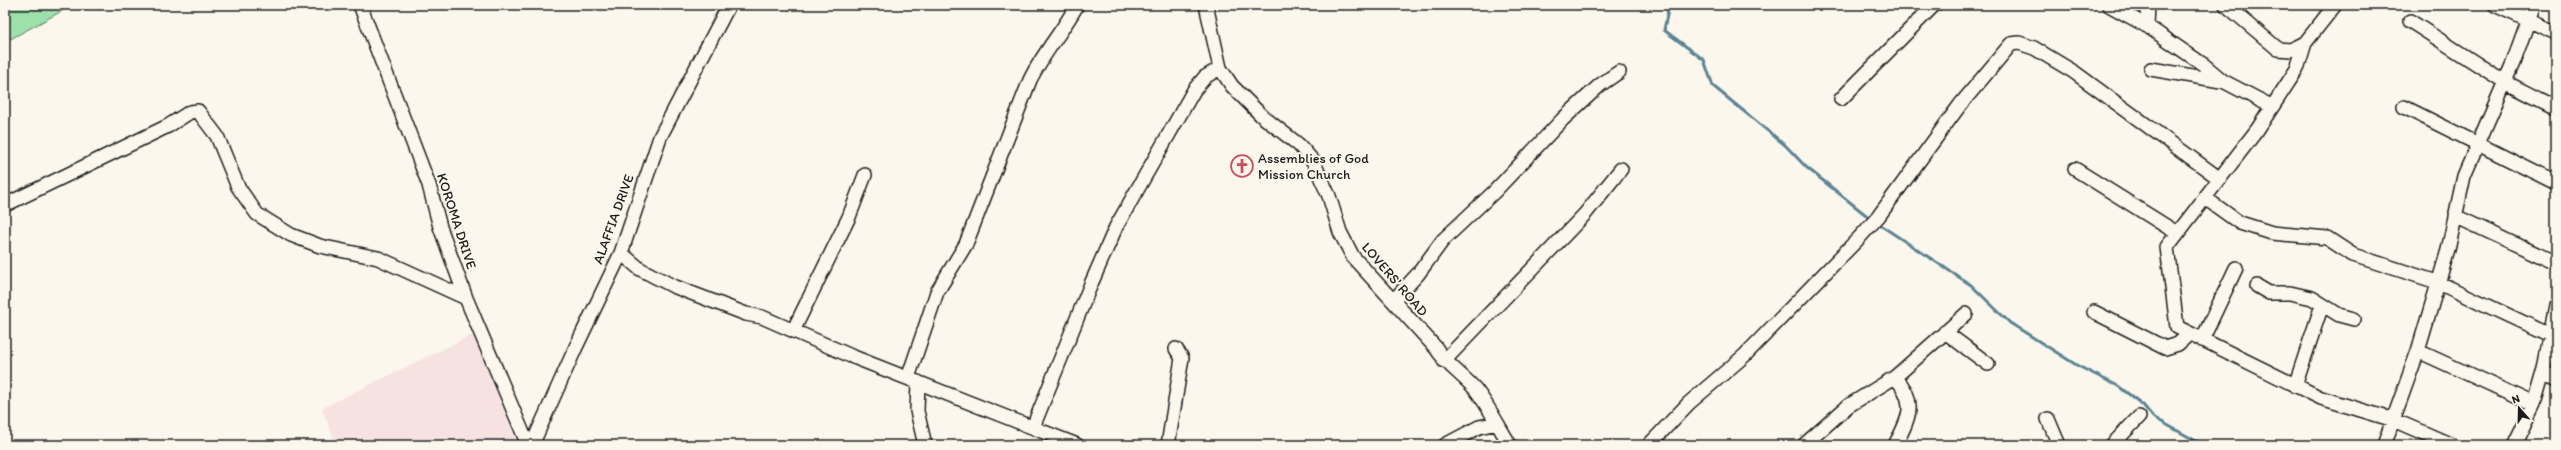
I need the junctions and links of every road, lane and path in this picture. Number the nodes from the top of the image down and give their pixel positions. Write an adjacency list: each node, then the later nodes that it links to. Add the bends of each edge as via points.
1 (360, 5): 41 (street, KOROMA DRIVE, via 429,184 440,227)
2 (728, 5): 36 (street, ALAFFIA DRIVE, via 660,137)
3 (1077, 5): 59 (street, via 1030,80 966,244 937,292)
4 (1206, 5): 17 (street, LOVERS' ROAD)
5 (1934, 5): 22 (street)
6 (2109, 5): 14 (street)
7 (2148, 5): 14 (street)
8 (2226, 5): 16 (street, via 2278,48 2291,50)
9 (2335, 5): 16 (street)
10 (2496, 5): 12 (street)
11 (2534, 5): 12 (street)
12 (2530, 20): 15 (street); 21 (street)
13 (2410, 21): 21 (street)
14 (2148, 26): 20 (street)
15 (2556, 33)
16 (2306, 43): 23 (street, via 2297,69)
17 (1220, 68): 42 (street, LOVERS' ROAD, via 1246,101 1299,145 1313,161 1347,247 1362,268); 67 (street, via 1205,77 1194,90 1116,227)
18 (2151, 69): 20 (street)
19 (1619, 72): 42 (street, via 1600,85 1563,119 1500,186 1443,240 1418,274)
20 (2223, 81): 23 (street)
21 (2505, 82): 25 (street); 26 (street)
22 (1841, 99)
23 (2272, 106): 30 (street)
24 (2404, 106): 26 (street)
25 (2556, 108)
26 (2477, 143): 31 (street); 34 (street, via 2464,176)
27 (1621, 169): 55 (street, via 1585,214)
28 (2075, 170): 35 (street)
29 (865, 175): 48 (street, via 849,217)
30 (2220, 179): 32 (street); 75 (street, via 2074,72 2034,48 2019,43 2010,44 1859,238 1744,356 1689,403)
31 (2556, 183)
32 (2205, 198): 35 (street); 39 (street, via 2240,223 2259,230 2327,238 2352,255)
33 (5, 205): 41 (street, via 168,126 190,112 198,111 217,136 238,187 257,214 291,235 320,246 378,258)
34 (2455, 216): 37 (street); 39 (street, via 2448,250)
35 (2177, 232): 50 (street, via 2167,247 2169,278 2177,327)
36 (621, 254): 48 (street, via 640,269 673,286 746,314 762,317); 69 (street, ALAFFIA DRIVE)
37 (2556, 263)
38 (2236, 268): 52 (street)
39 (2437, 282): 51 (street); 54 (street)
40 (2257, 286): 43 (street, via 2269,293 2290,293 2312,298)
41 (466, 298): 69 (street, KOROMA DRIVE)
42 (1393, 301): 55 (street, LOVERS' ROAD, via 1436,348)
43 (2322, 305): 47 (street, via 2339,315); 61 (street)
44 (2556, 308): 51 (street)
45 (2094, 312): 50 (street, via 2165,348 2178,344)
46 (1966, 314): 49 (street)
47 (2354, 319)
48 (793, 331): 59 (street)
49 (1946, 332): 56 (street); 58 (street)
50 (2188, 334): 52 (street)
51 (2550, 335): 57 (street)
52 (2202, 340): 61 (street)
53 (1176, 349): 72 (street, via 1182,358)
54 (2418, 351): 62 (street); 65 (street)
55 (1444, 361): 66 (street, LOVERS' ROAD, via 1459,372 1474,389)
56 (1988, 364)
57 (2543, 372): 60 (street); 62 (street)
58 (1895, 378): 68 (street, via 1906,389 1909,419); 76 (street, via 1848,406)
59 (913, 380): 67 (street); 70 (street)
60 (2556, 380)
61 (2296, 386): 65 (street, via 2339,405)
62 (2534, 404): 81 (street)
63 (2139, 416): 78 (street)
64 (2048, 419): 77 (street)
65 (2394, 420): 79 (street); 80 (street)
66 (1496, 423): 73 (street, via 1479,427); 74 (street, LOVERS' ROAD)
67 (1033, 427): 71 (street)
68 (1896, 443)
69 (534, 444)
70 (925, 445)
71 (1077, 445)
72 (1168, 445)
73 (1445, 445)
74 (1510, 445)
75 (1649, 445)
76 (1804, 445)
77 (2059, 445)
78 (2112, 445)
79 (2384, 445)
80 (2452, 445)
81 (2514, 445)

